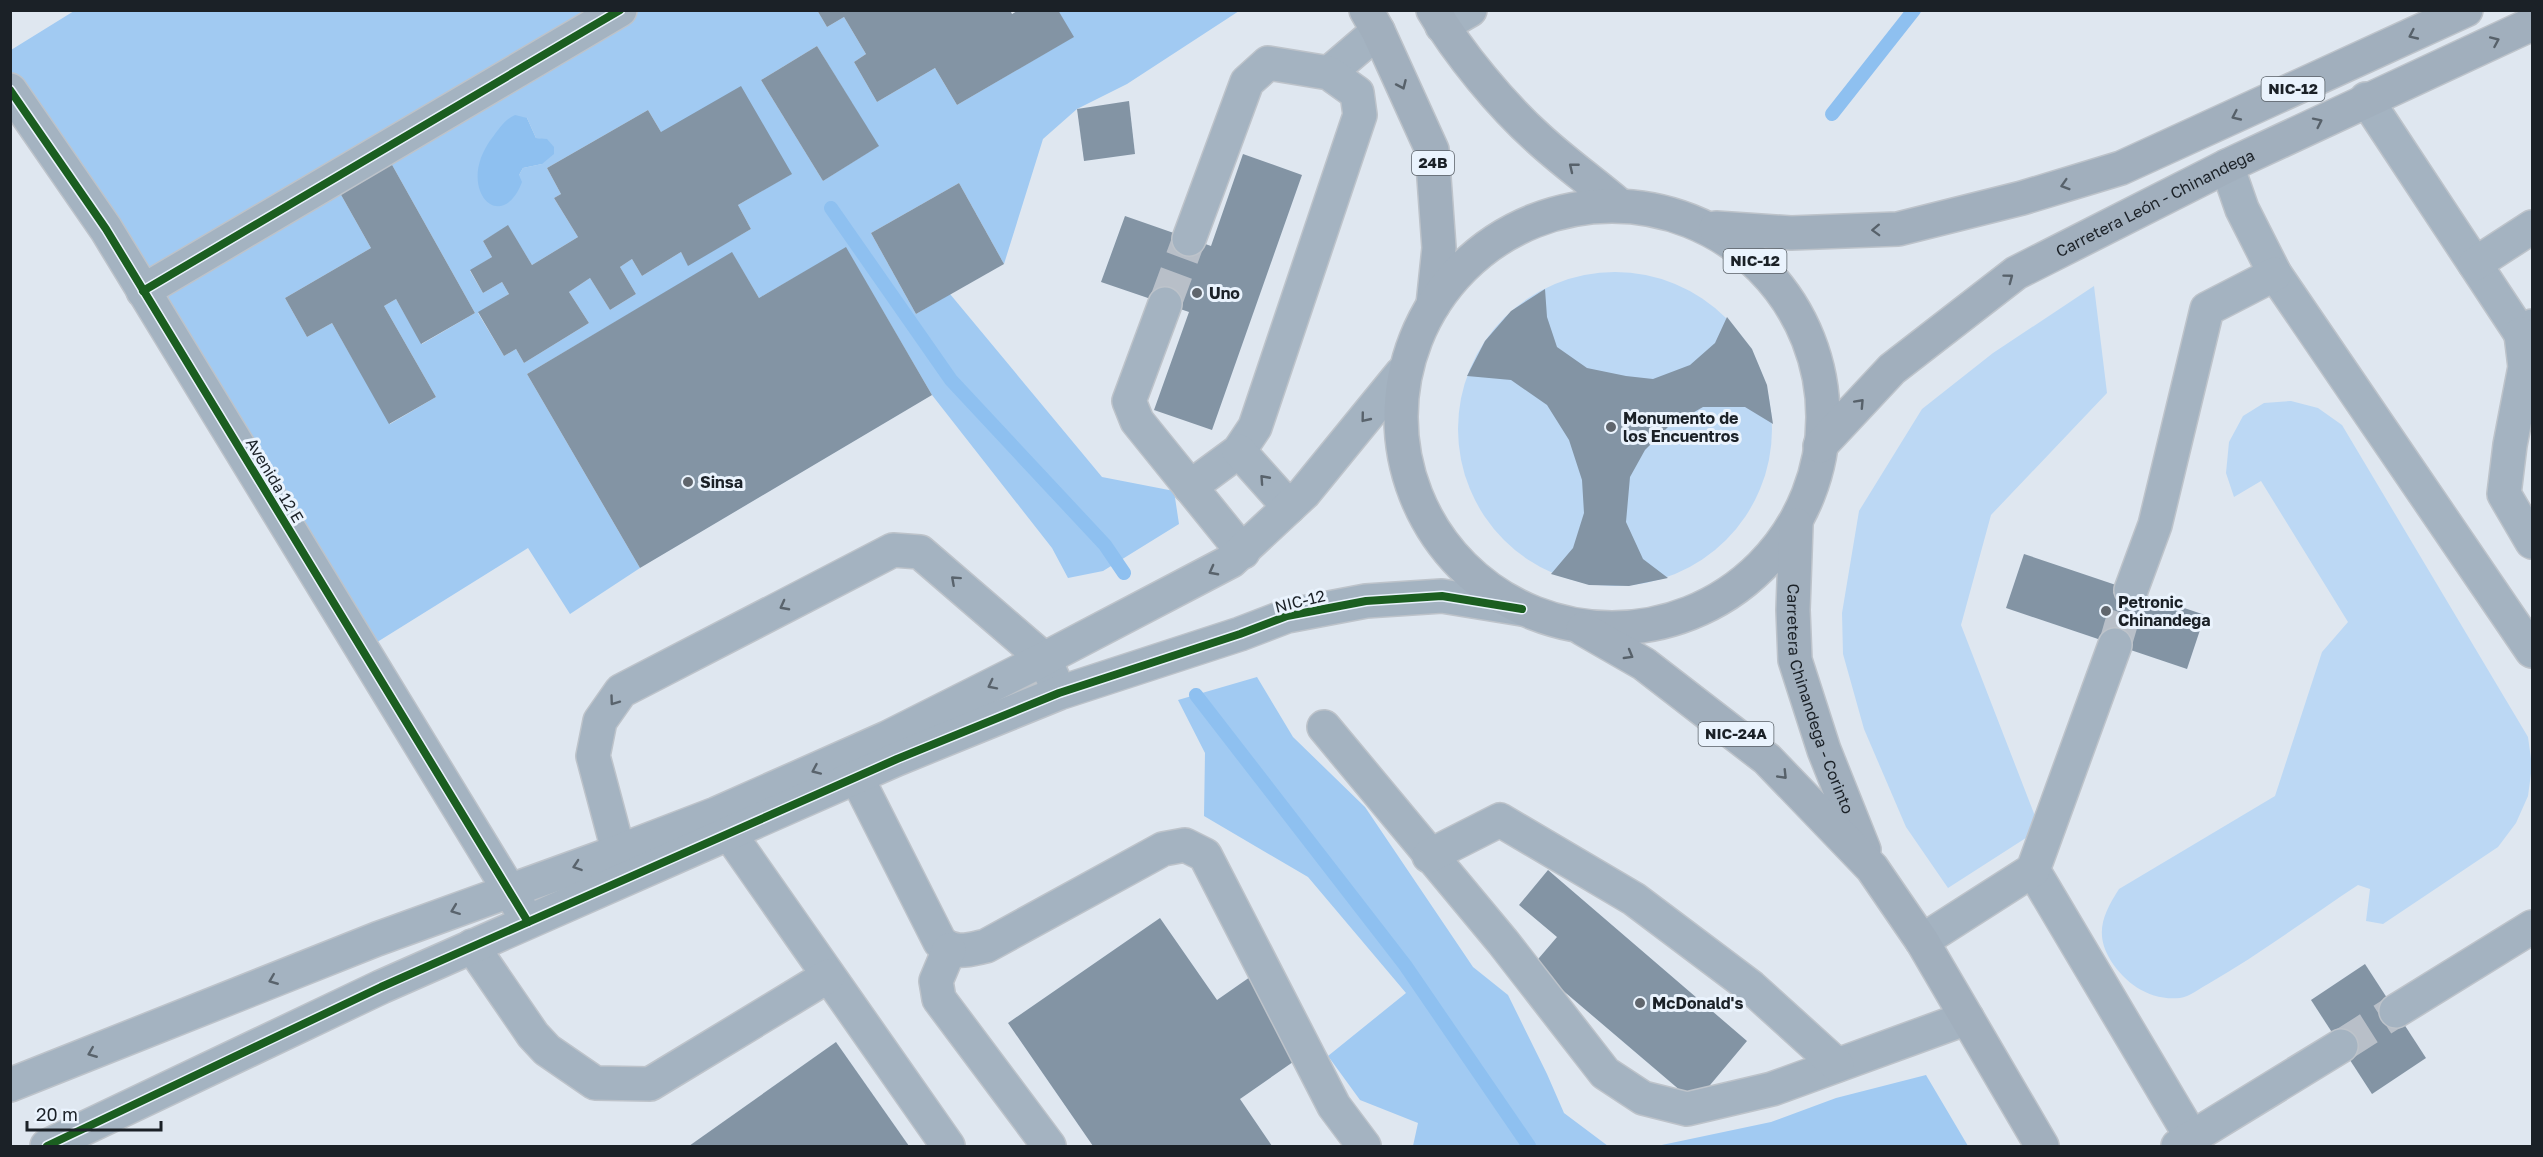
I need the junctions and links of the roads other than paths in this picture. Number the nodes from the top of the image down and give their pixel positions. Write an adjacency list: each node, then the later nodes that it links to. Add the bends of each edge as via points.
1 (621, 10): 16 (street)
2 (2466, 10): 12 (highway, NIC-12, one-way to 12, via 2121,168 2022,198 1898,229 1791,233)
3 (1448, 16): 10 (highway, one-way to 3, via 1538,138 1492,89)
4 (1372, 21): 6 (street); 18 (highway, 24B, one-way to 18, via 1432,150 1439,248)
5 (2532, 24): 8 (highway, Carretera León - Chinandega / NIC-12, one-way to 5)
6 (1329, 73): 13 (street, via 1268,63 1247,82); 23 (street, via 1357,93 1360,115 1256,427)
7 (10, 90): 16 (street, Avenida 12 E, via 106,229)
8 (2366, 99): 9 (highway, Carretera León - Chinandega / NIC-12, one-way to 8); 14 (street)
9 (2227, 166): 15 (street, via 2242,209); 22 (highway, Carretera León - Chinandega / NIC-12, one-way to 9, via 1892,369 2016,273)
10 (1618, 204): 12 (highway, NIC-12); 18 (highway, NIC-12, via 1555,213 1496,240)
11 (2532, 227): 14 (street)
12 (1716, 228): 22 (highway, NIC-12, via 1788,293 1817,353)
13 (1189, 239)
14 (2475, 264): 19 (street)
15 (2275, 274): 29 (street, via 2207,309 2155,525); 33 (street)
16 (143, 291): 43 (street, Avenida 12 E)
17 (1165, 304): 24 (street, via 1129,401 1137,422)
18 (1433, 305): 21 (highway, NIC-12)
19 (2527, 330): 20 (street)
20 (2529, 369): 27 (street, via 2510,445 2504,494)
21 (1402, 373): 25 (street, one-way to 25, via 1304,494); 30 (highway, NIC-12, via 1395,417 1406,465 1429,524 1469,573)
22 (1820, 446): 26 (highway, NIC-12)
23 (1239, 451): 24 (street); 25 (street, one-way to 23)
24 (1190, 487): 28 (street)
25 (1289, 507): 28 (street)
26 (1796, 525): 31 (highway, NIC-12, via 1767,564 1746,582 1695,613 1637,628); 41 (highway, Carretera Chinandega - Corinto / NIC-24A, via 1795,660 1824,750)
27 (2532, 542)
28 (1243, 552): 34 (street, one-way to 34)
29 (2131, 590)
30 (1522, 609): 31 (highway, NIC-12); 35 (street, NIC-12, via 1442,596 1366,601 1287,616)
31 (1579, 626): 41 (highway, Carretera Chinandega - Corinto / NIC-24A, one-way to 41, via 1644,664 1767,759)
32 (2115, 645): 42 (street)
33 (2532, 651)
34 (1044, 659): 35 (street); 37 (street, one-way to 37); 40 (street, one-way to 40, via 920,552 892,550 621,691 600,721 593,756)
35 (1059, 693): 37 (street, NIC-12, via 897,759)
36 (1324, 727): 39 (street)
37 (852, 767): 38 (street); 48 (street, via 940,942)
38 (723, 824): 40 (street); 49 (street)
39 (1430, 856): 53 (street, via 1500,820 1634,899 1751,987); 53 (street, via 1605,1072 1642,1098 1687,1109 1772,1089)
40 (622, 866): 43 (street, one-way to 43); 44 (street)
41 (1872, 868): 46 (highway, Carretera Chinandega - Corinto / NIC-24A)
42 (2033, 870): 46 (street); 55 (street)
43 (510, 889): 44 (street, Avenida 12 E); 54 (street, one-way to 54)
44 (528, 922): 47 (street)
45 (2532, 927): 50 (street)
46 (1922, 941): 51 (highway, Carretera Chinandega - Corinto / NIC-24A)
47 (472, 946): 49 (street, via 533,1035 547,1050 595,1083 650,1084); 56 (street)
48 (949, 950): 58 (street, via 936,981 939,999); 59 (street, via 986,946 1163,849 1185,845 1205,855 1334,1106)
49 (828, 976): 57 (street)
50 (2396, 1011)
51 (1967, 1018): 53 (street); 60 (highway, Carretera Chinandega - Corinto / NIC-24A)
52 (2341, 1046): 55 (street)
53 (1837, 1065)
54 (10, 1085)
55 (2185, 1142)
56 (47, 1146)
57 (948, 1146)
58 (1049, 1146)
59 (1364, 1146)
60 (2042, 1146)

